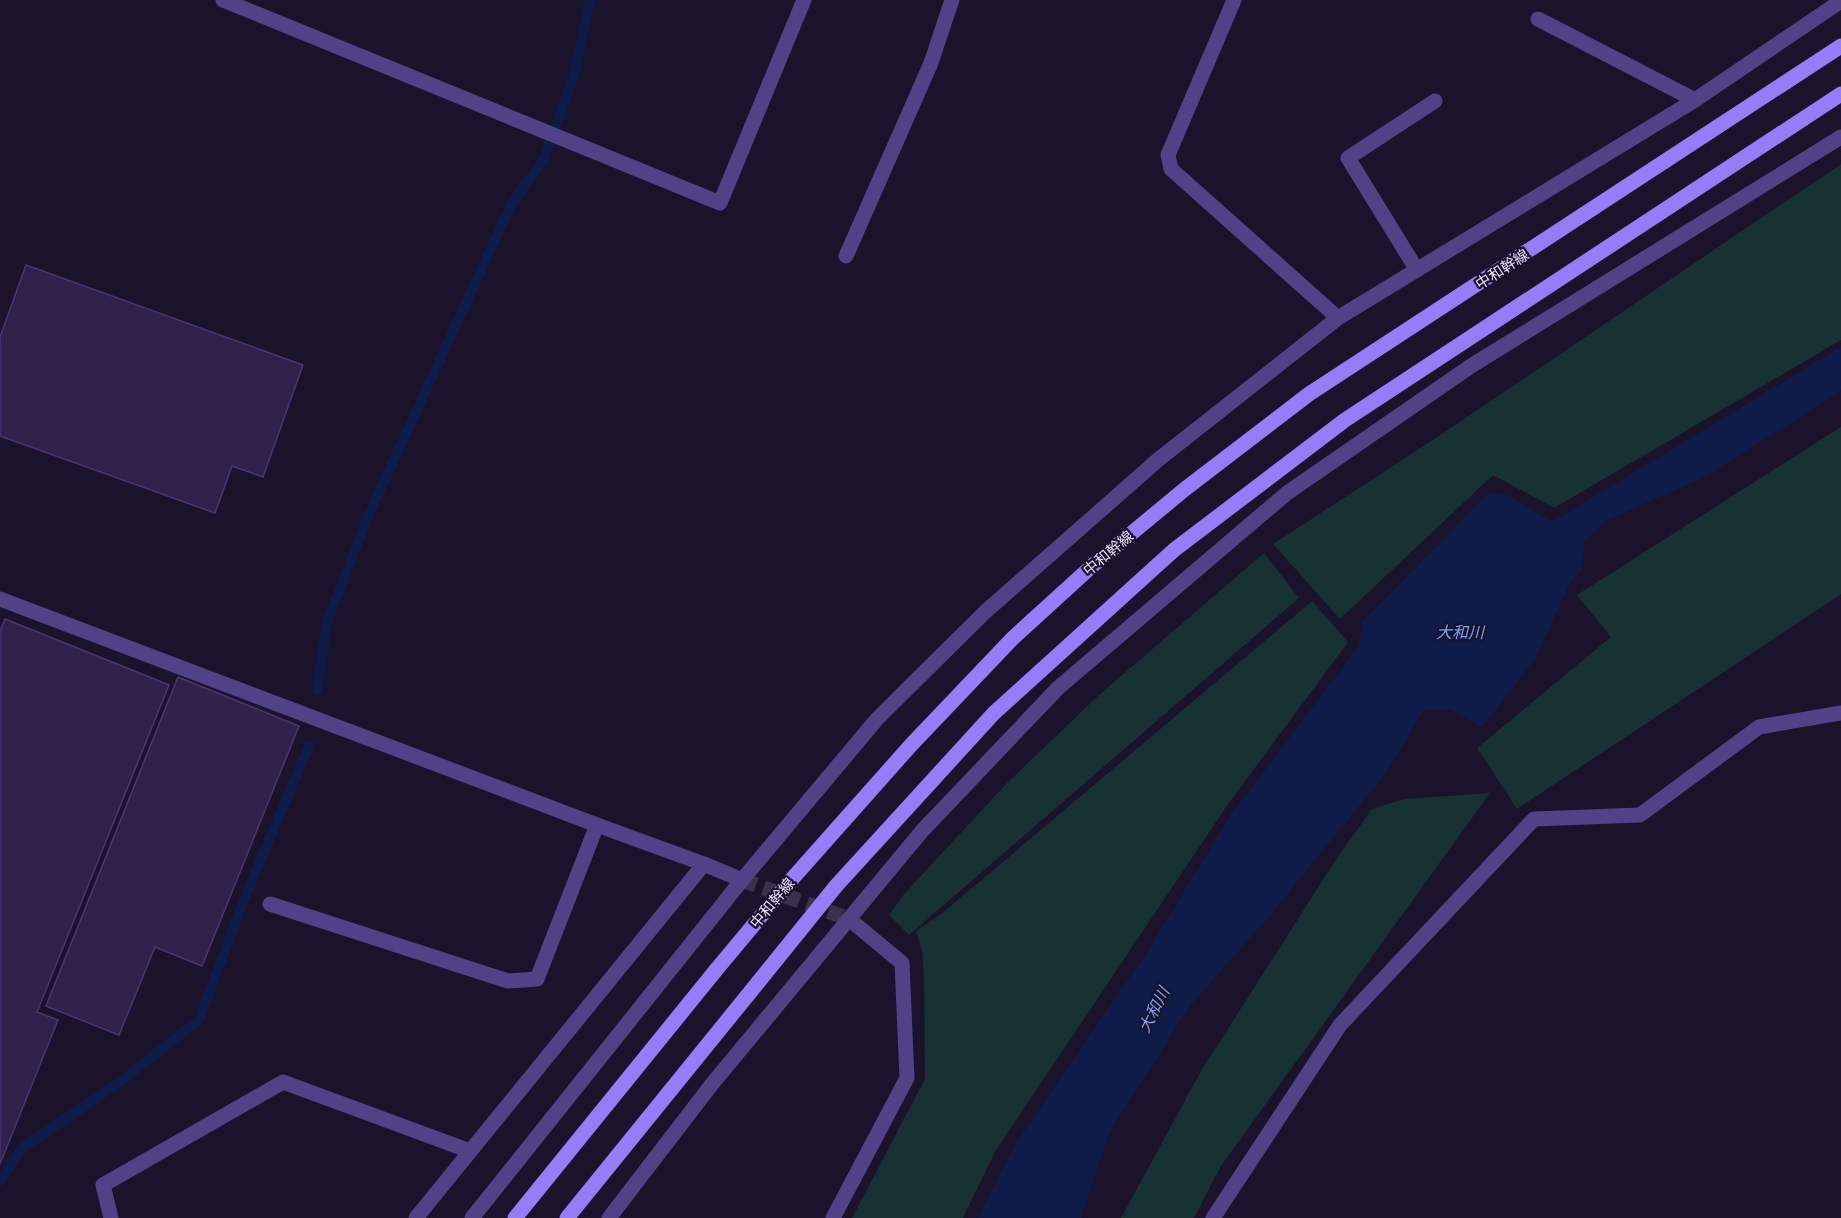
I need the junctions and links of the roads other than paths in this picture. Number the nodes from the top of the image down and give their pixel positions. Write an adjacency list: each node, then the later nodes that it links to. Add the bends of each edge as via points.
1 (223, 0): 2 (street, via 720,203)
2 (804, 0)
3 (952, 0): 12 (street, via 931,63)
4 (1234, 0): 14 (street, via 1168,155 1170,169)
5 (1841, 1): 9 (street)
6 (1538, 19): 9 (street)
7 (1841, 46): 26 (main road, 中和幹線, bridge, via 1309,394 1092,566 1013,638 792,879)
8 (1841, 94): 27 (main road, bridge, via 1345,420 1174,550 994,713 836,886)
9 (1695, 100): 13 (street)
10 (1435, 101): 13 (street, via 1347,158)
11 (1841, 137): 21 (street, via 1471,366 1287,493 1058,688 922,831)
12 (846, 256)
13 (1417, 270): 14 (street)
14 (1338, 318): 19 (street, via 1159,459 985,612 877,719)
15 (0, 599): 17 (street)
16 (1841, 713): 30 (street, via 1759,727 1640,815 1534,819 1340,1025)
17 (597, 825): 18 (street); 20 (street, via 537,979 508,981)
18 (704, 864): 19 (street); 22 (street)
19 (742, 880): 25 (street)
20 (270, 903)
21 (849, 919): 28 (street, via 712,1084); 29 (street, via 902,963 907,1078)
22 (470, 1151): 23 (street, via 283,1082 103,1185); 24 (street)
23 (111, 1218)
24 (416, 1218)
25 (472, 1218)
26 (515, 1218)
27 (567, 1218)
28 (609, 1218)
29 (833, 1218)
30 (1212, 1218)

